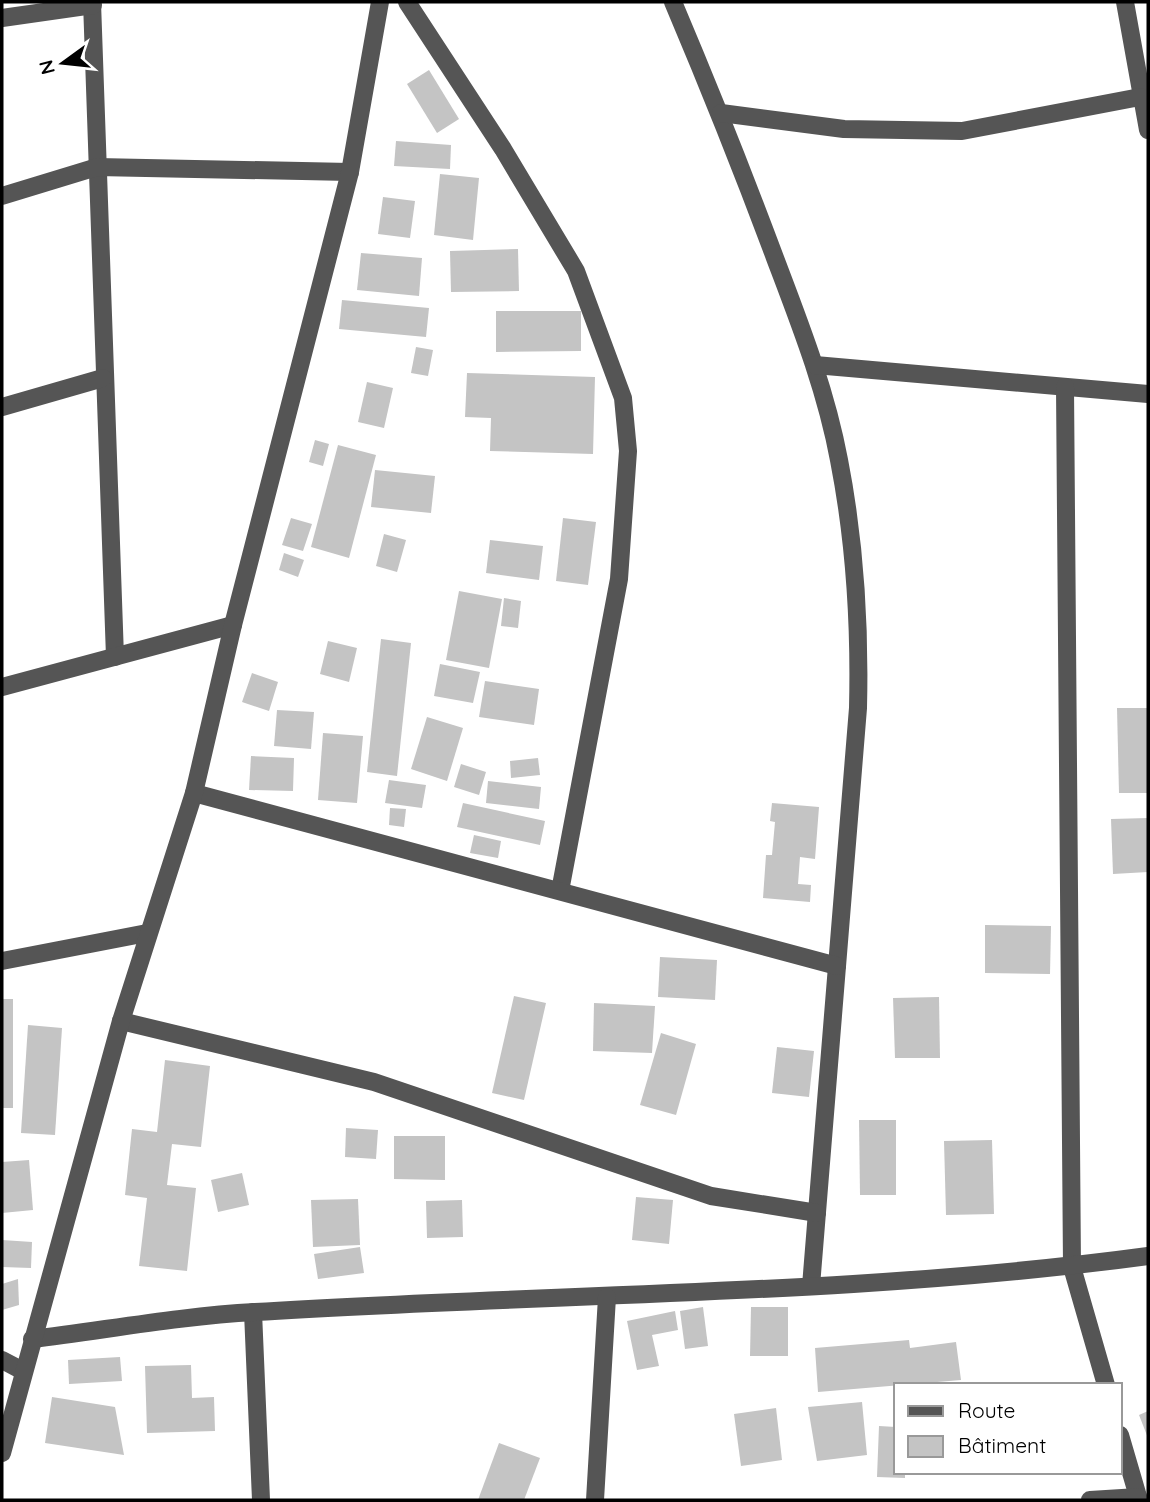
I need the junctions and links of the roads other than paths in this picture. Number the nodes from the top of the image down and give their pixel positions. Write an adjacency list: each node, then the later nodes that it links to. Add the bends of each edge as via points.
1 (380, 2): 11 (street)
2 (408, 2): 22 (street, via 576,271 624,398 628,451 619,579)
3 (673, 2): 8 (street)
4 (1125, 2): 7 (street)
5 (92, 3): 6 (street); 10 (street)
6 (2, 18)
7 (1140, 97): 8 (street, via 962,131 844,129); 9 (street)
8 (720, 113): 13 (street)
9 (1148, 130)
10 (97, 167): 11 (street); 12 (street); 14 (street)
11 (350, 172): 18 (street)
12 (2, 196)
13 (815, 365): 15 (street); 25 (street, via 839,459 855,571 859,640 858,708)
14 (103, 378): 17 (street); 19 (street)
15 (1065, 387): 16 (street); 29 (street)
16 (1148, 394)
17 (2, 407)
18 (233, 625): 19 (street); 21 (street)
19 (115, 657): 20 (street)
20 (2, 687)
21 (194, 793): 22 (street); 23 (street)
22 (561, 891): 25 (street)
23 (147, 933): 24 (street); 26 (street)
24 (2, 961)
25 (837, 966): 27 (street)
26 (121, 1021): 27 (street, via 374,1082 711,1196); 33 (street)
27 (817, 1213): 30 (street)
28 (1148, 1256): 29 (street)
29 (1072, 1267): 30 (street); 36 (street)
30 (811, 1286): 31 (street)
31 (607, 1297): 32 (street); 41 (street)
32 (253, 1312): 33 (street); 40 (street)
33 (32, 1339): 35 (street)
34 (2, 1360): 35 (street)
35 (23, 1371): 38 (street)
36 (1105, 1383)
37 (1122, 1442): 39 (street)
38 (2, 1454)
39 (1139, 1498): 42 (street)
40 (261, 1500)
41 (595, 1500)
42 (1090, 1500)

